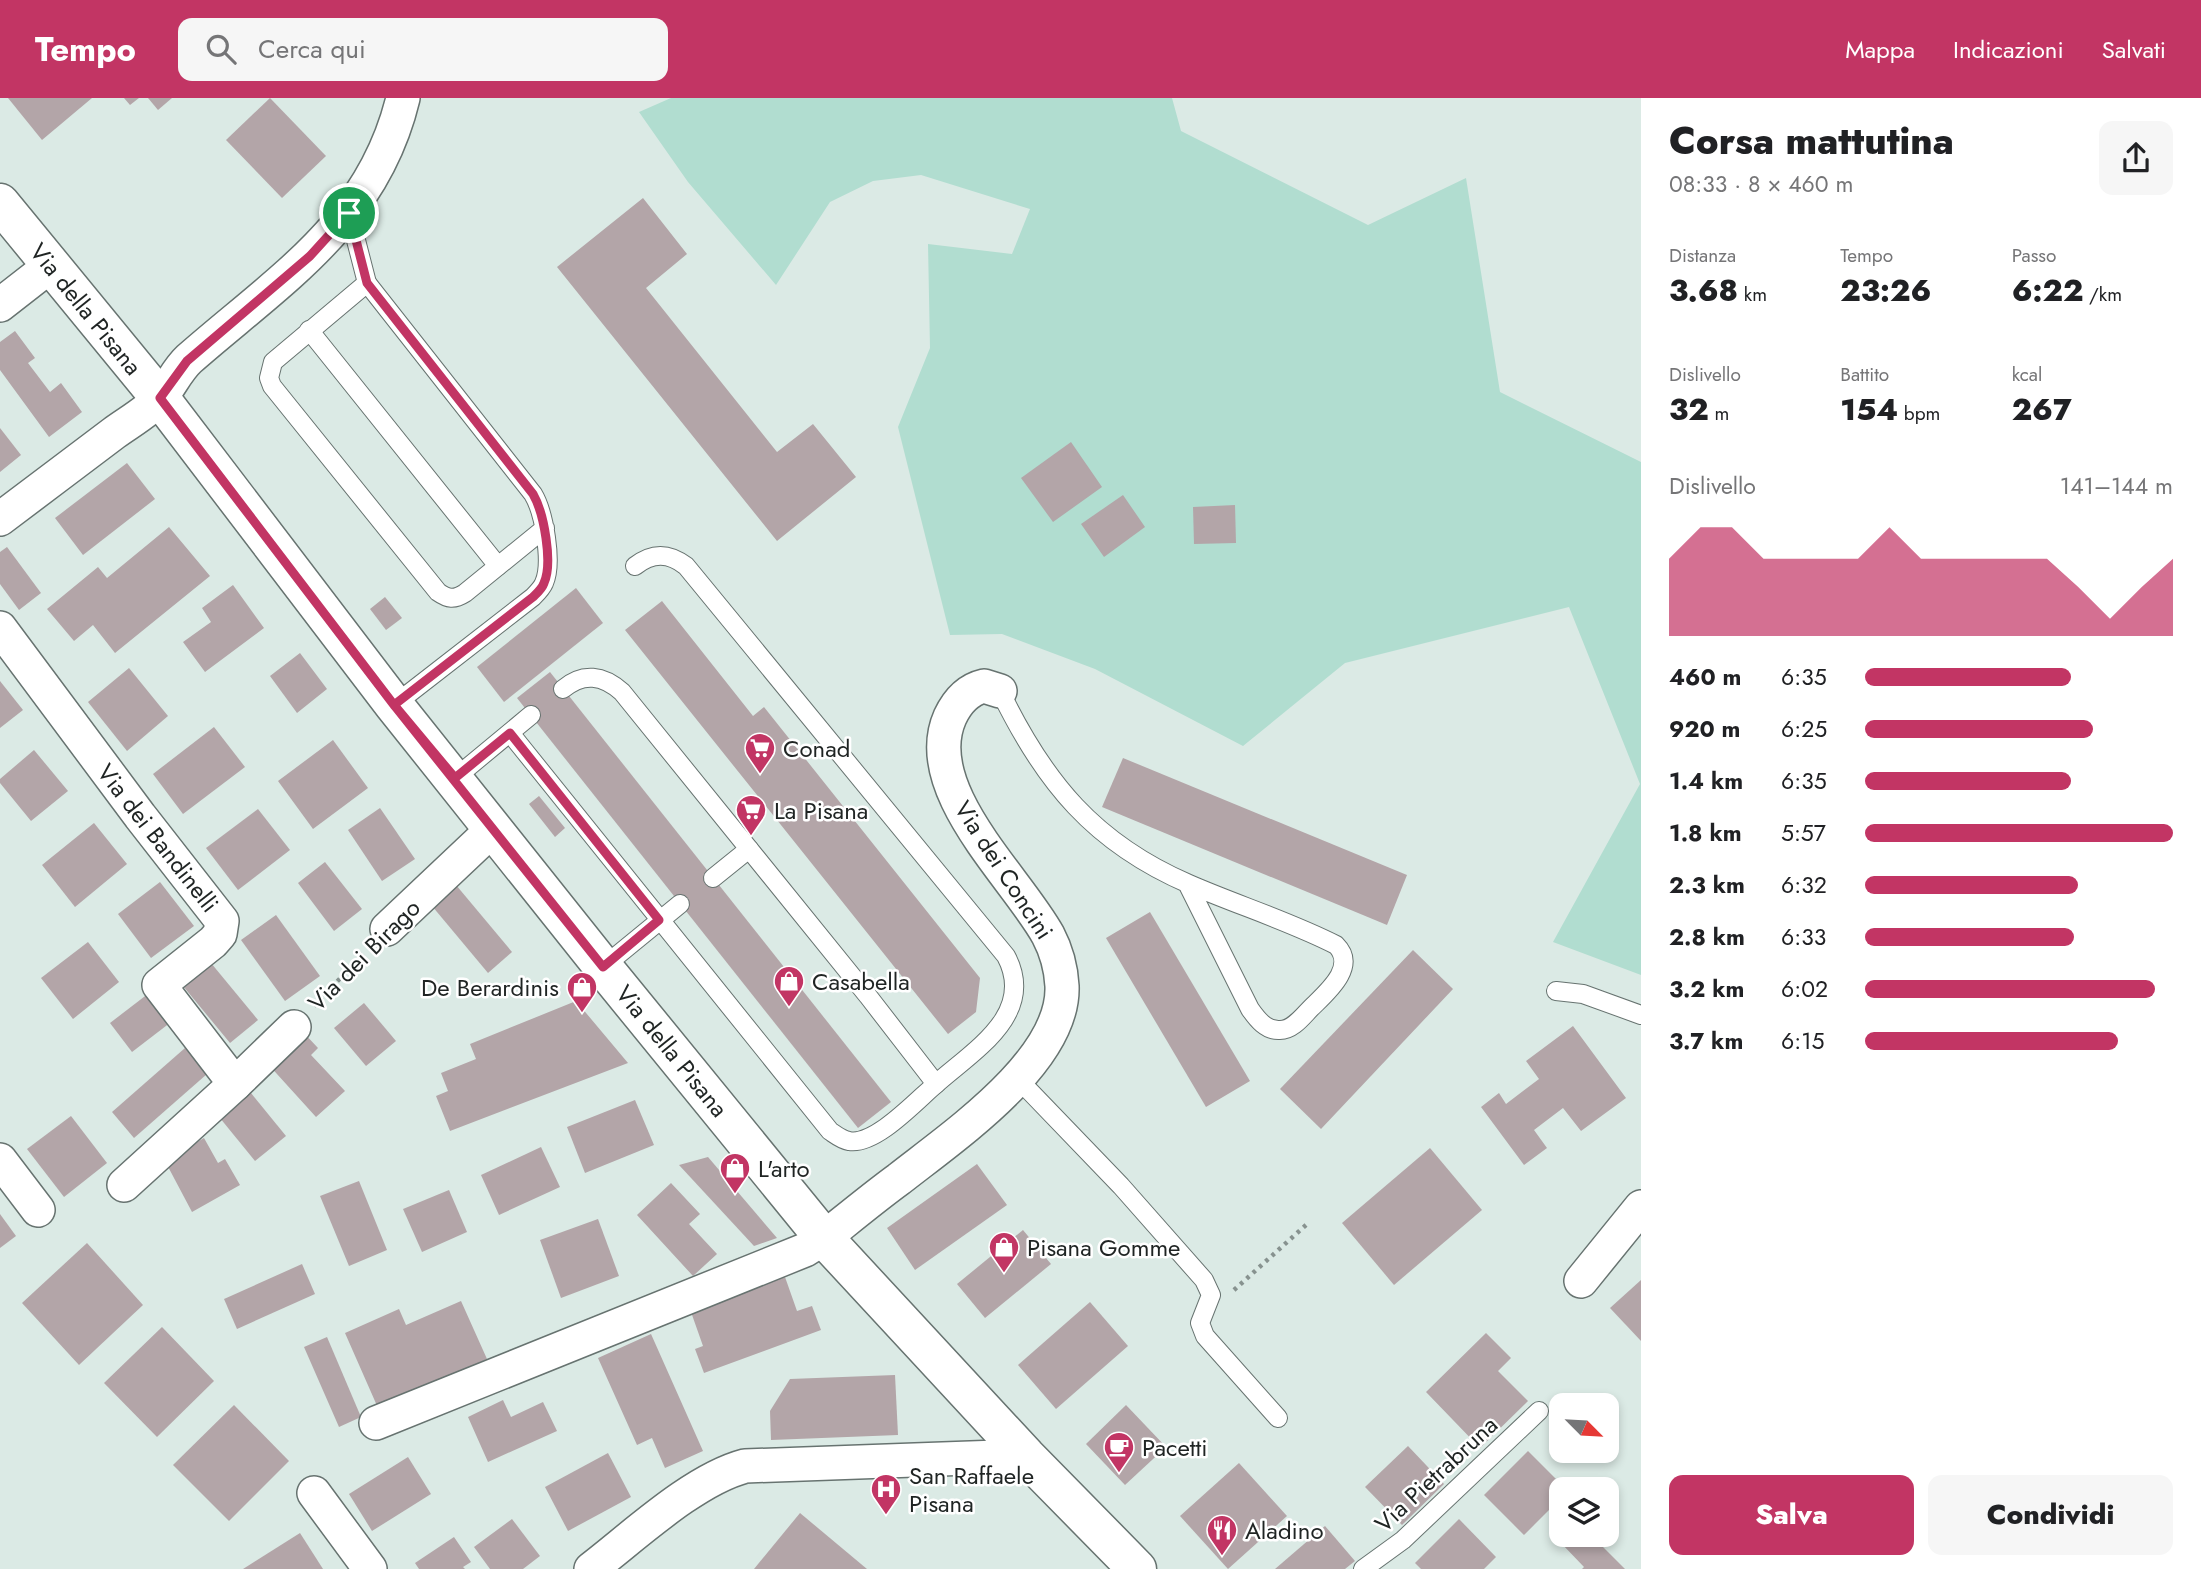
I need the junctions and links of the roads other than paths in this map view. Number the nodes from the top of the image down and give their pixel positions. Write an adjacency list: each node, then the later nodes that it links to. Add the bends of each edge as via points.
1 (403, 98): 3 (street, via 386,148)
2 (0, 203): 4 (main road, Via della Pisana)
3 (349, 213): 5 (lane); 8 (street, via 310,256 187,361)
4 (50, 266): 6 (street); 8 (main road, Via della Pisana)
5 (367, 283): 7 (lane); 10 (lane, via 533,494)
6 (0, 305)
7 (309, 330): 11 (lane); 11 (lane, via 273,362 272,386 438,592 452,599 459,597)
8 (160, 398): 9 (street); 16 (main road, Via della Pisana)
9 (0, 519)
10 (545, 528): 11 (lane); 16 (lane, via 547,571 533,597)
11 (498, 566)
12 (635, 566): 33 (lane, via 654,555 665,555 686,566 1013,968 1015,994 1001,1025)
13 (0, 628): 32 (street, Via dei Bandinelli, via 222,921 220,934 159,985)
14 (563, 689): 21 (lane, via 596,676 614,685)
15 (1000, 691): 23 (lane, via 1019,731 1080,813 1136,856); 31 (street, Via dei Concini, via 984,686 959,701 944,733 943,750 952,791 1047,932 1060,962 1061,1000 1053,1028)
16 (394, 705): 19 (main road, Via della Pisana)
17 (531, 715): 18 (lane)
18 (510, 733): 19 (lane); 25 (lane)
19 (455, 778): 20 (main road, Via della Pisana)
20 (494, 828): 26 (street, Via dei Birago); 27 (main road, Via della Pisana)
21 (749, 849): 22 (lane); 33 (lane)
22 (713, 878)
23 (1187, 883): 23 (lane, via 1336,944 1344,959 1332,988 1290,1027 1281,1031 1265,1026 1250,1009)
24 (680, 904): 25 (lane)
25 (659, 920): 27 (lane); 33 (lane, via 830,1131 842,1139 863,1141 875,1135)
26 (387, 929)
27 (603, 967): 38 (main road, Via della Pisana)
28 (1556, 991): 29 (lane, via 1583,994)
29 (1641, 1015)
30 (294, 1027): 32 (street, Via dei Birago)
31 (1018, 1079): 38 (street, Via dei Concini, via 952,1138); 41 (lane, via 1204,1280 1210,1295 1200,1322 1205,1336)
32 (235, 1084): 35 (street)
33 (936, 1084)
34 (0, 1160): 37 (street)
35 (124, 1185)
36 (1641, 1207): 39 (street)
37 (38, 1210)
38 (824, 1238): 42 (street, via 805,1250); 43 (main road, Via della Pisana)
39 (1581, 1281)
40 (1539, 1411): 48 (lane, Via Pietrabruna, via 1403,1540)
41 (1278, 1418)
42 (376, 1423)
43 (1026, 1456): 46 (street, via 746,1466 697,1488); 47 (main road, Via della Pisana)
44 (314, 1493): 45 (street)
45 (370, 1569)
46 (590, 1569)
47 (1137, 1569)
48 (1363, 1569)

